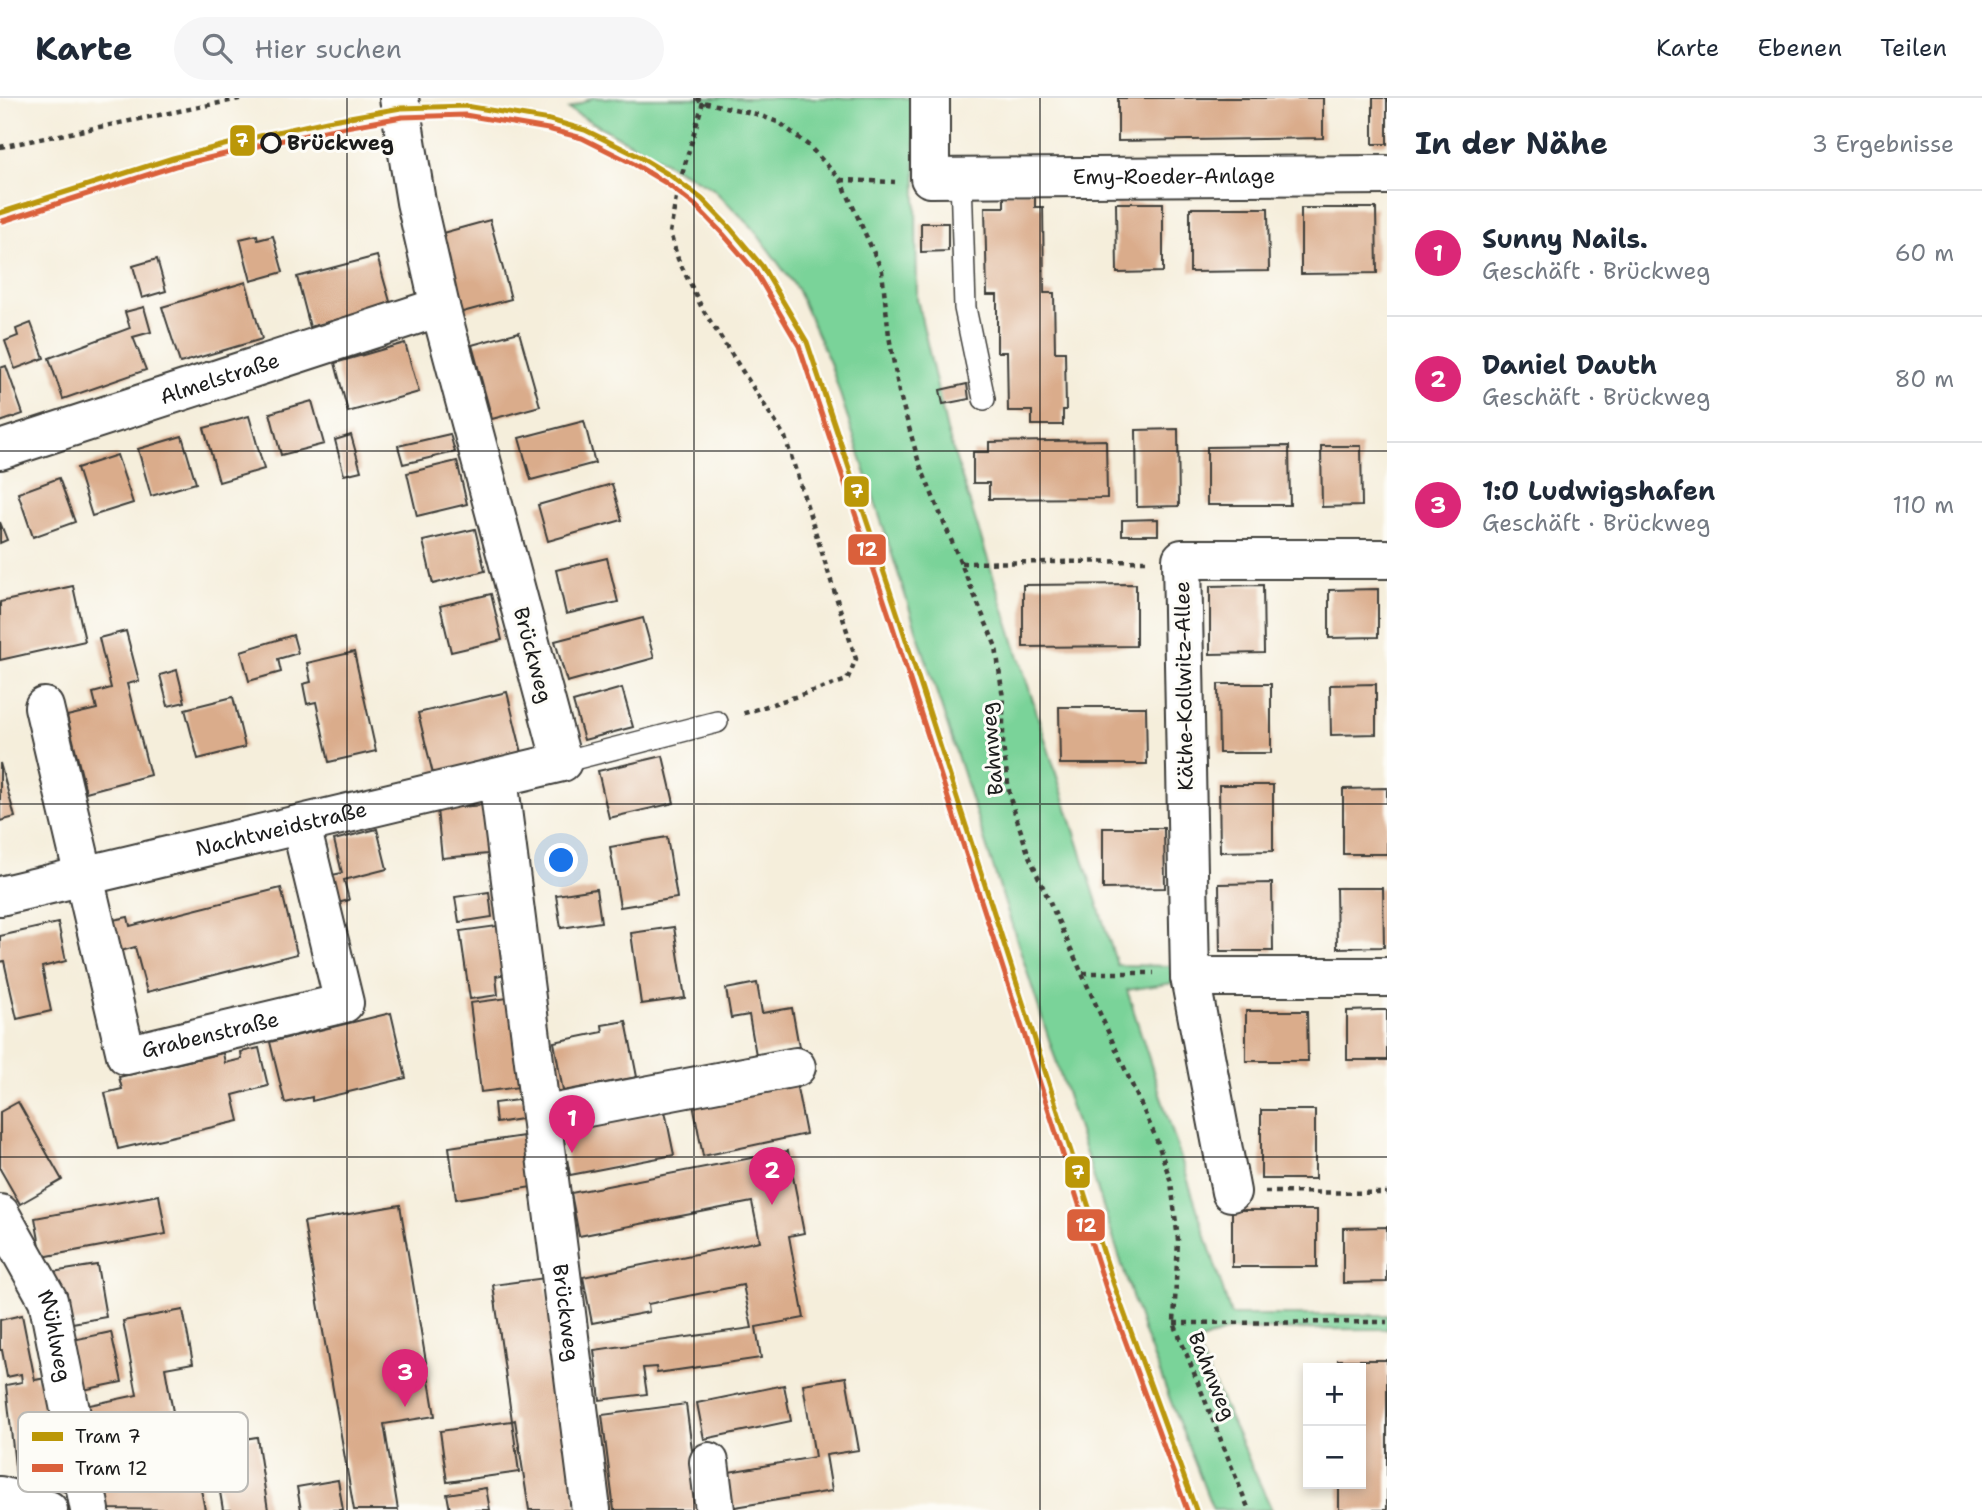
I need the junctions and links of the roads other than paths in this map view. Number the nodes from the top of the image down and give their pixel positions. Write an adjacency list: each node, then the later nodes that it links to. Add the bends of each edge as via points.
1 (399, 98): 5 (street, Brückweg)
2 (929, 98): 4 (street)
3 (1387, 175): 4 (street, Emy-Roeder-Anlage)
4 (945, 178): 6 (lane)
5 (440, 307): 7 (street, Almelstraße); 11 (street, Brückweg)
6 (984, 399)
7 (0, 450)
8 (1387, 559): 16 (street, Käthe-Kollwitz-Allee, via 1182,559)
9 (44, 707): 14 (street, Grabenstraße)
10 (717, 722): 11 (lane)
11 (562, 762): 12 (street, Nachtweidstraße)
12 (498, 778): 13 (street, Nachtweidstraße); 19 (street, Brückweg)
13 (301, 826): 14 (street, Nachtweidstraße); 14 (street, Grabenstraße, via 344,1003 126,1055)
14 (84, 876): 15 (street, Nachtweidstraße)
15 (0, 896)
16 (1190, 977): 17 (street); 20 (street, Käthe-Kollwitz-Allee)
17 (1387, 977)
18 (796, 1067): 19 (street)
19 (541, 1116): 28 (street, Brückweg)
20 (1231, 1192)
21 (0, 1214): 22 (street, Mühlweg, via 48,1300)
22 (70, 1412)
23 (709, 1462): 29 (street)
24 (86, 1492): 27 (street, Mühlweg)
25 (0, 1496): 26 (street)
26 (48, 1510)
27 (90, 1510)
28 (591, 1510)
29 (715, 1510)

